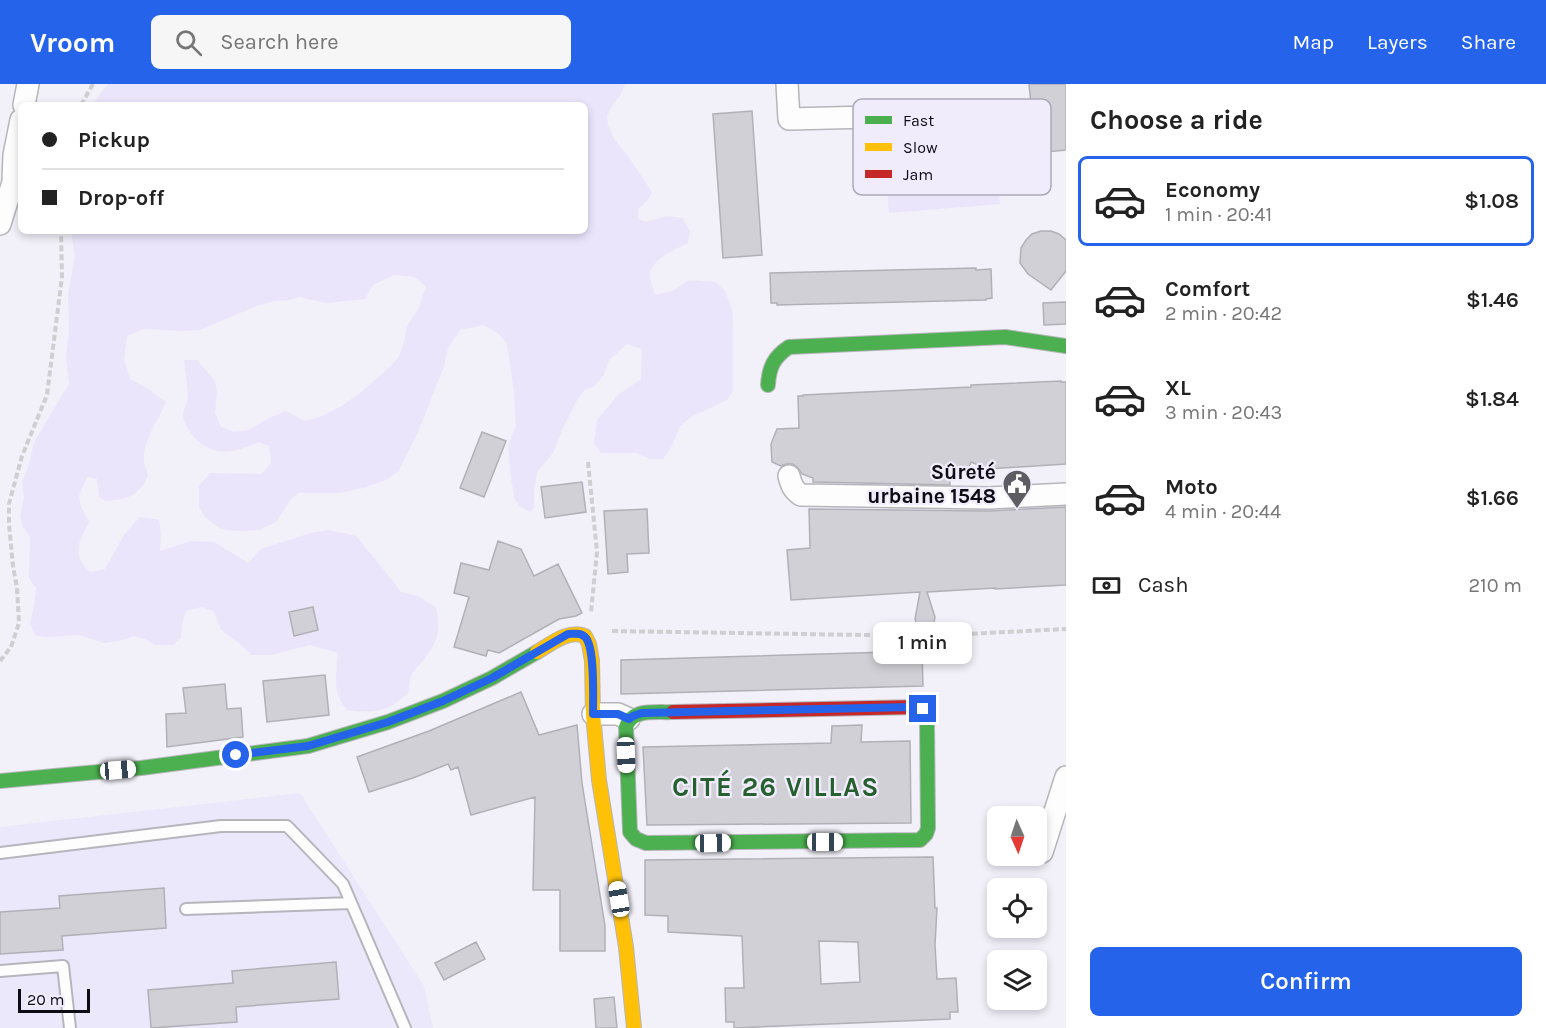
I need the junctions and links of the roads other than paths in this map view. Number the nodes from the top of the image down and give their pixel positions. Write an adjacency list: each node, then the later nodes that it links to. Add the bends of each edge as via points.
1 (28, 84): 3 (street)
2 (787, 84): 4 (street, via 789,119)
3 (25, 102)
4 (853, 117)
5 (18, 135): 6 (street, via 13,182)
6 (0, 224)
7 (1066, 346): 8 (street, via 1005,336 789,347 777,354 769,368)
8 (768, 385)
9 (789, 476): 10 (street, via 801,495 989,498)
10 (1066, 494)
11 (593, 714): 12 (street, via 618,714); 14 (street, via 589,644 585,636 568,634 443,701 308,746 141,768); 22 (street)
12 (629, 719): 12 (street, via 625,727 629,825 639,842 915,841 928,832 927,720 918,707 642,713)
13 (1066, 777): 15 (street)
14 (0, 781)
15 (1047, 836)
16 (0, 853): 17 (lane, via 221,826 287,826 343,884)
17 (351, 903): 18 (lane); 21 (lane)
18 (186, 909)
19 (0, 971): 20 (lane, via 63,966)
20 (70, 1028)
21 (405, 1028)
22 (634, 1028)

